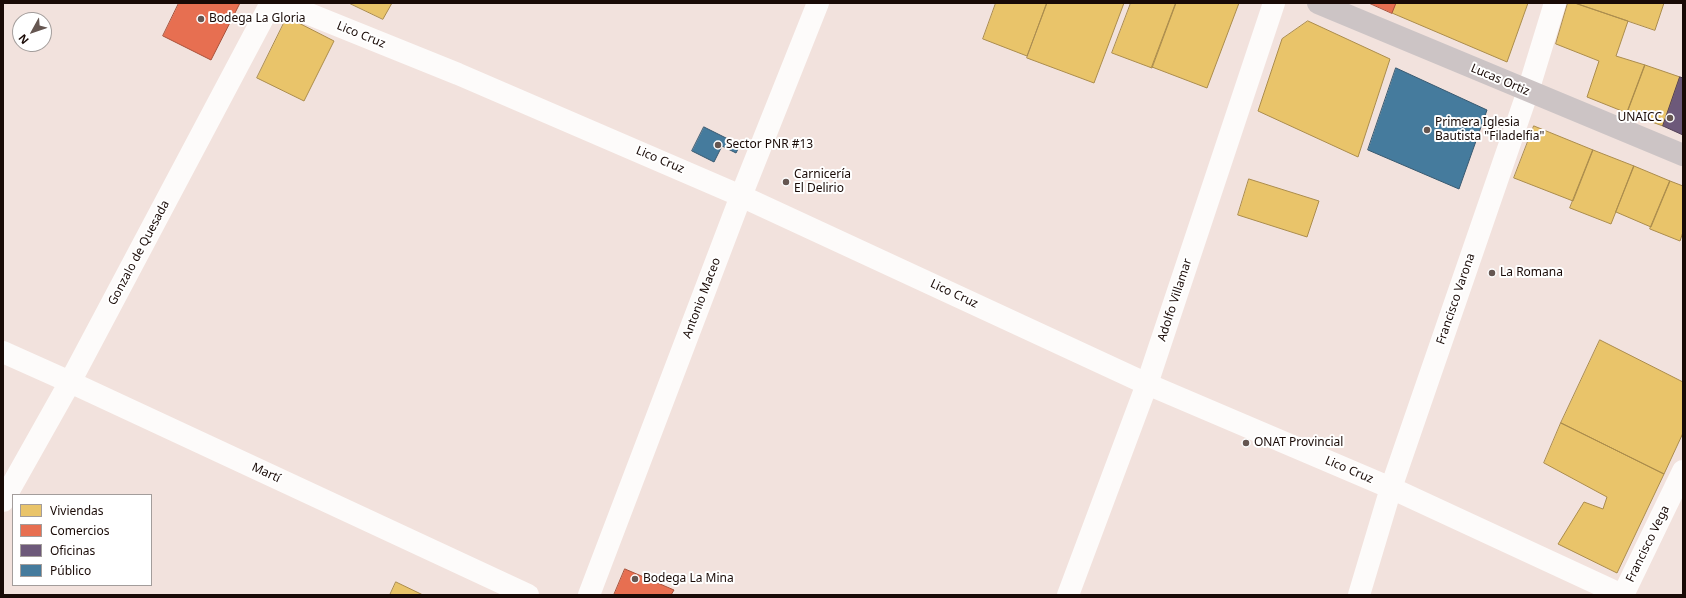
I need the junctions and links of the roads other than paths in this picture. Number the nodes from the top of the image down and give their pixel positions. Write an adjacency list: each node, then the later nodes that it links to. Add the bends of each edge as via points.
1 (272, 3): 11 (street, Gonzalo de Quesada)
2 (282, 3): 9 (street, Lico Cruz, via 458,74)
3 (818, 3): 9 (street, Antonio Maceo)
4 (1274, 3): 12 (street, Adolfo Villamar)
5 (1318, 3): 7 (main road, Lucas Ortiz)
6 (1555, 3): 7 (street, Francisco Varona)
7 (1528, 92): 8 (main road, Lucas Ortiz); 14 (street, Francisco Varona)
8 (1683, 155)
9 (741, 196): 12 (street, Lico Cruz); 17 (street, Antonio Maceo)
10 (3, 352): 11 (street, Martí)
11 (70, 382): 15 (street, Gonzalo de Quesada); 16 (street, Martí)
12 (1147, 384): 14 (street, Lico Cruz); 18 (street, Adolfo Villamar)
13 (1683, 471): 20 (street, Francisco Vega)
14 (1391, 488): 19 (street, Francisco Varona); 20 (street, Lico Cruz)
15 (3, 500)
16 (528, 595)
17 (589, 595)
18 (1068, 595)
19 (1359, 595)
20 (1623, 595)

